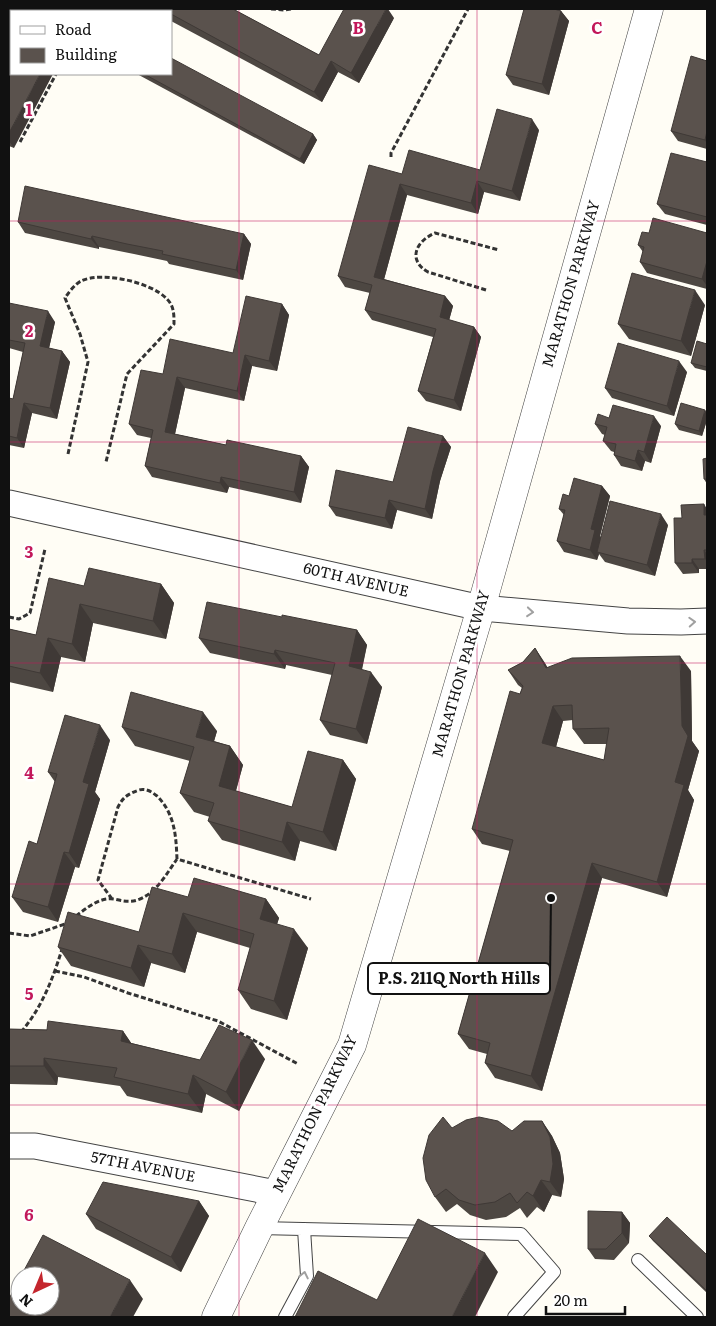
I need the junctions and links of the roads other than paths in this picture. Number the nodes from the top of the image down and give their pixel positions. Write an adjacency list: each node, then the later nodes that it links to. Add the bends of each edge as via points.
1 (649, 9): 3 (street, MARATHON PARKWAY)
2 (9, 503): 3 (street, 60TH AVENUE)
3 (481, 608): 4 (street, 60TH AVENUE, one-way to 4, via 628,621); 6 (street, MARATHON PARKWAY, via 352,1045)
4 (707, 621)
5 (9, 1146): 6 (street, 57TH AVENUE, via 35,1146)
6 (276, 1193): 7 (street, MARATHON PARKWAY)
7 (259, 1228): 8 (lane); 10 (street, MARATHON PARKWAY)
8 (304, 1229): 11 (lane, one-way to 8, via 307,1276); 12 (lane, via 521,1234 554,1272)
9 (638, 1260): 13 (lane)
10 (216, 1317)
11 (285, 1317)
12 (514, 1317)
13 (696, 1317)

